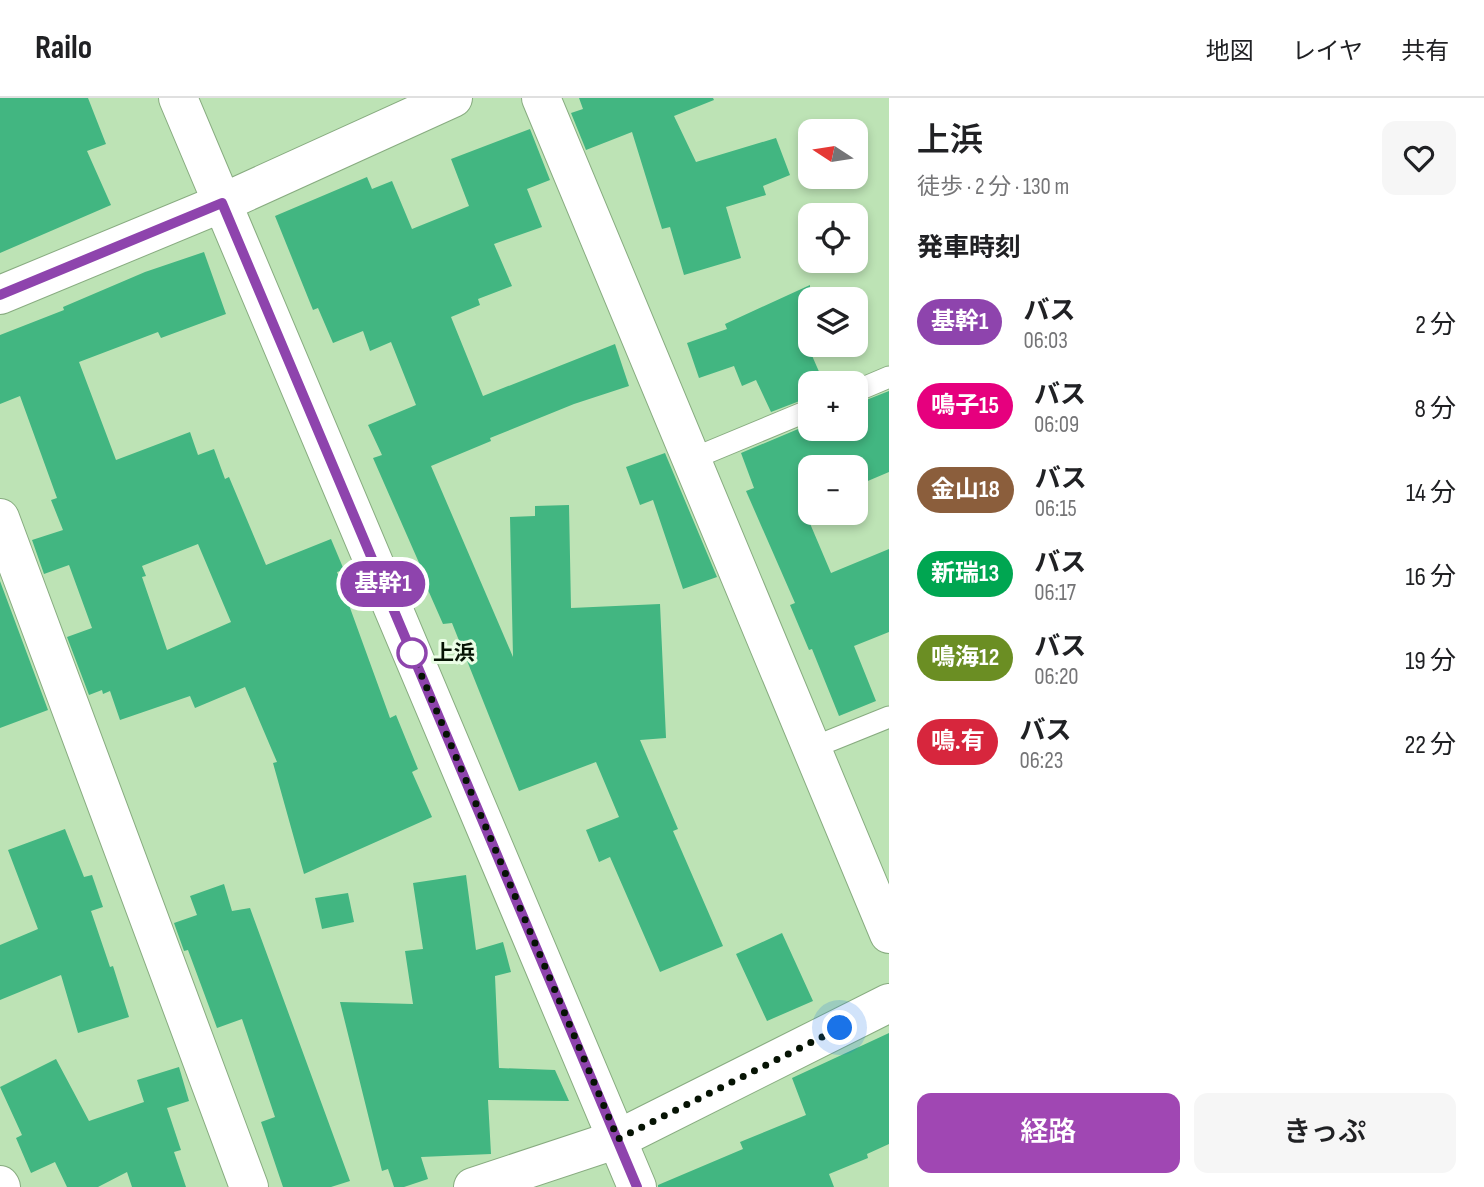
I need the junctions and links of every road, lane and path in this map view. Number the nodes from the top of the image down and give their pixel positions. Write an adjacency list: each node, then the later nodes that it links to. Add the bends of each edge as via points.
1 (178, 98): 4 (street)
2 (453, 98): 4 (street)
3 (541, 98): 9 (street)
4 (222, 203): 5 (street); 15 (street)
5 (0, 295)
6 (889, 377): 7 (lane)
7 (868, 386)
8 (798, 415): 9 (lane)
9 (692, 459): 12 (street)
10 (0, 518): 16 (street)
11 (889, 717): 12 (lane)
12 (812, 748): 13 (street)
13 (889, 934)
14 (889, 1003): 15 (street)
15 (618, 1139): 17 (street); 18 (street)
16 (249, 1187)
17 (473, 1187)
18 (637, 1187)

